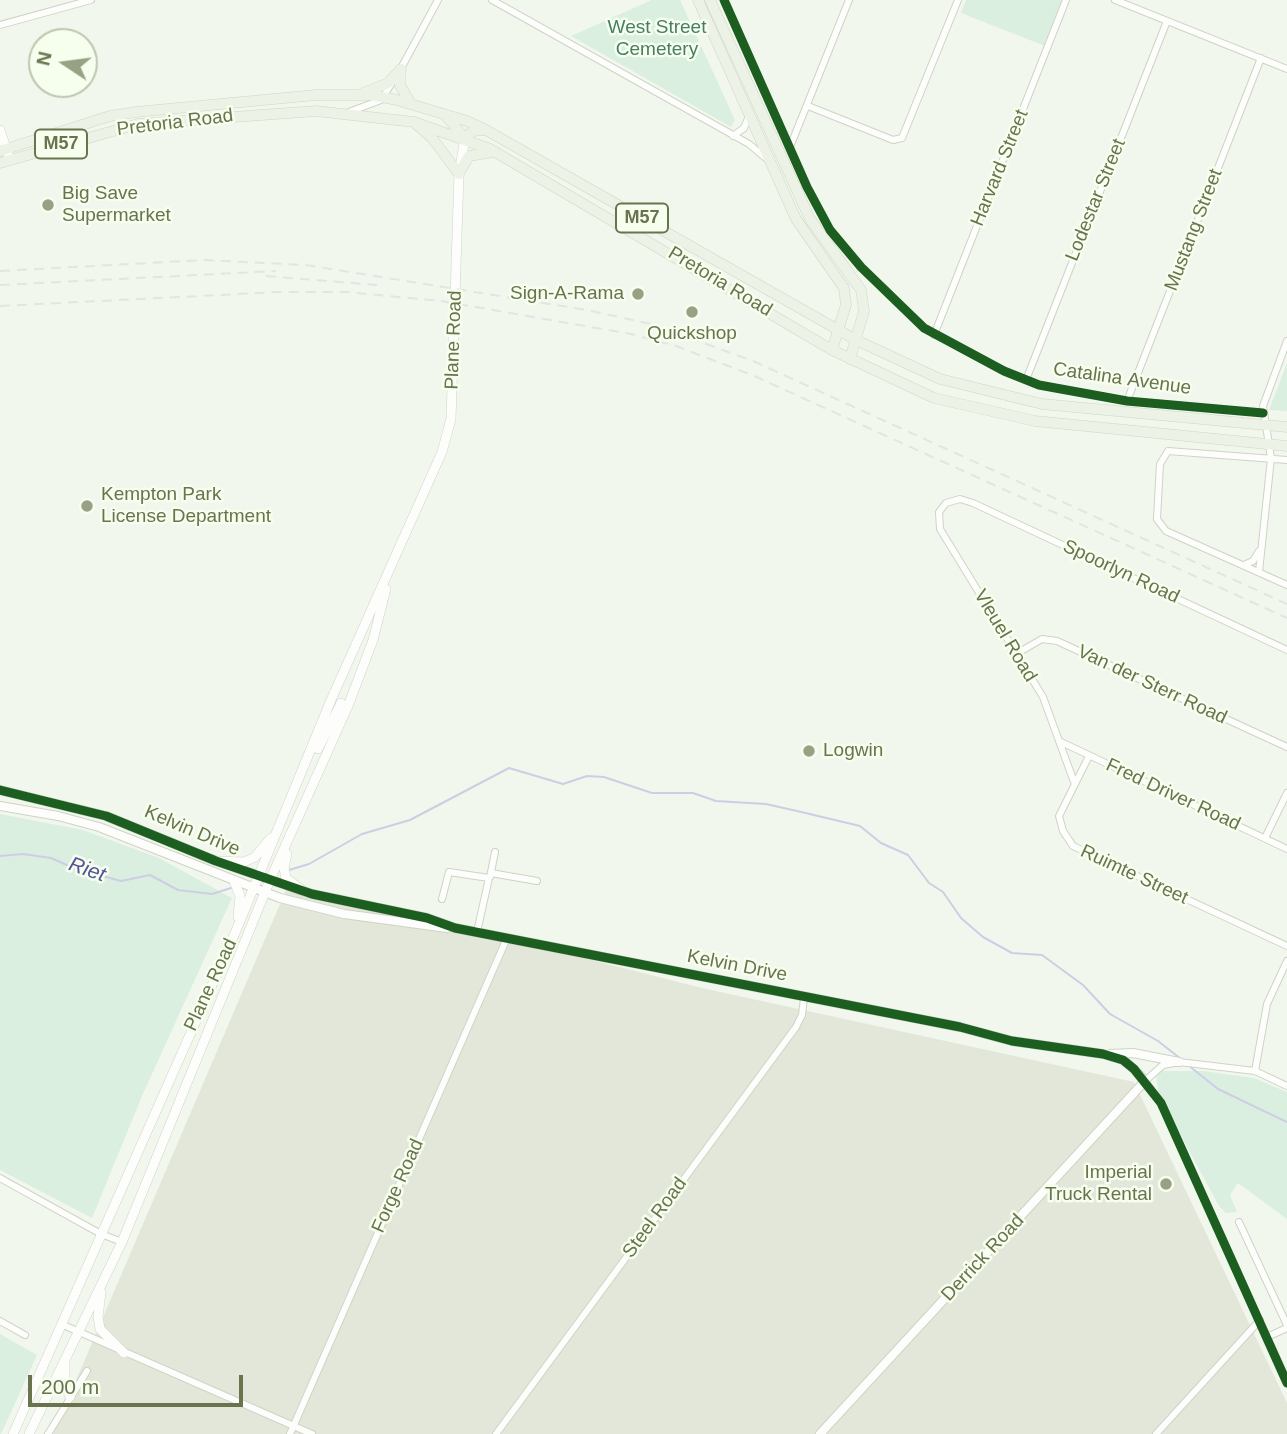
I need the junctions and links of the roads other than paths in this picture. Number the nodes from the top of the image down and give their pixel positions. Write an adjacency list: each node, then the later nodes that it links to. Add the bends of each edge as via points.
1 (91, 0): 12 (street)
2 (438, 0): 15 (street)
3 (492, 0): 26 (street)
4 (698, 0): 21 (main road)
5 (710, 0): 40 (main road, via 805,209 861,290 864,311)
6 (724, 0): 28 (street, Catalina Avenue)
7 (849, 0): 19 (street)
8 (958, 0): 19 (street, via 902,138 893,139)
9 (1066, 0): 39 (street, Harvard Street)
10 (1115, 0): 11 (street)
11 (1167, 21): 13 (street); 44 (street, Lodestar Street)
12 (0, 25)
13 (1261, 58): 14 (street); 45 (street, Mustang Street)
14 (1287, 69)
15 (400, 70): 16 (main road, via 383,85); 17 (street); 18 (main road, via 400,85)
16 (356, 94): 17 (main road, Pretoria Road / M57); 29 (main road, Pretoria Road / M57, via 293,96 110,116)
17 (384, 97): 18 (main road, Pretoria Road / M57); 20 (street, via 370,107)
18 (411, 103): 22 (main road, Pretoria Road / M57)
19 (808, 106): 28 (street)
20 (349, 112): 23 (main road, Pretoria Road / M57); 32 (main road, Pretoria Road / M57, via 272,111 138,124)
21 (749, 112): 26 (street, via 746,126); 31 (main road)
22 (442, 113): 25 (main road, Pretoria Road / M57); 27 (main road)
23 (414, 122): 27 (main road, Pretoria Road / M57); 33 (main road)
24 (0, 130): 29 (main road)
25 (486, 130): 27 (main road, via 473,131); 34 (main road, Pretoria Road / M57)
26 (733, 136): 31 (street)
27 (465, 138): 30 (main road, Pretoria Road / M57); 33 (main road, Plane Road)
28 (790, 147): 39 (street, Catalina Avenue, via 830,230 876,282)
29 (3, 150): 32 (main road)
30 (497, 153): 33 (main road, via 469,156); 35 (main road, Pretoria Road / M57)
31 (769, 161): 36 (main road, via 807,239 842,284)
32 (5, 162)
33 (459, 173): 54 (main road, Plane Road, via 451,419 442,452)
34 (704, 253): 35 (main road); 37 (main road, Pretoria Road / M57)
35 (693, 265): 42 (main road, Pretoria Road / M57)
36 (846, 305): 37 (main road, via 837,315); 38 (main road)
37 (822, 320): 38 (main road, Pretoria Road / M57)
38 (839, 329): 40 (main road, Pretoria Road / M57); 42 (main road)
39 (934, 335): 44 (street, Catalina Avenue)
40 (856, 340): 43 (main road); 47 (main road, Pretoria Road / M57, via 940,379 1002,397)
41 (1287, 341): 46 (street)
42 (832, 349): 43 (main road, Pretoria Road / M57)
43 (850, 359): 49 (main road, Pretoria Road / M57, via 934,398 995,414)
44 (1026, 380): 45 (street, Catalina Avenue)
45 (1127, 401): 46 (street, Catalina Avenue)
46 (1263, 412): 47 (street)
47 (1264, 424): 48 (main road, Pretoria Road / M57); 49 (street)
48 (1287, 426)
49 (1268, 444): 50 (main road, Pretoria Road / M57); 51 (street)
50 (1287, 446)
51 (1271, 458): 52 (street); 55 (street); 56 (street, via 1168,451 1160,464 1160,526)
52 (1287, 460)
53 (954, 499): 59 (street, Spoorlyn Road, via 973,503); 60 (street, Vleuel Road, via 940,509 940,528)
54 (406, 535): 65 (main road, Plane Road, via 331,700); 72 (main road, Plane Road, via 348,706)
55 (1262, 546): 56 (street, via 1253,561); 57 (street)
56 (1244, 565): 57 (street)
57 (1259, 572): 58 (street)
58 (1287, 585)
59 (1287, 650)
60 (1016, 654): 62 (street, Vleuel Road, via 1043,697); 63 (street, Van der Sterr Road, via 1038,641 1057,641)
61 (341, 703): 65 (main road)
62 (1059, 741): 64 (street, Fred Driver Road); 66 (street, Vleuel Road)
63 (1287, 747)
64 (1090, 756): 66 (street, Ruimte Street); 71 (street, Fred Driver Road)
65 (303, 774): 70 (main road, Plane Road)
66 (1074, 782): 89 (street, Ruimte Street, via 1059,816 1073,846)
67 (0, 790): 75 (street, Kelvin Drive, via 106,816)
68 (1287, 793): 71 (street)
69 (0, 806): 79 (street, Kelvin Drive, via 99,827)
70 (282, 821): 75 (main road, via 255,857 244,862); 77 (main road, Plane Road)
71 (1265, 838): 73 (street, Fred Driver Road)
72 (290, 839): 78 (main road, Plane Road); 82 (main road, via 285,874)
73 (1287, 849)
74 (495, 852): 76 (street)
75 (216, 861): 77 (street, Kelvin Drive)
76 (490, 876): 80 (street); 84 (street, via 449,872); 86 (street)
77 (259, 877): 78 (street, Kelvin Drive); 81 (main road, Plane Road)
78 (270, 880): 82 (street, Kelvin Drive); 83 (main road, Plane Road)
79 (234, 881): 81 (street, Kelvin Drive); 87 (main road, via 240,896)
80 (537, 881)
81 (254, 889): 83 (street, Kelvin Drive); 87 (main road, Plane Road)
82 (304, 892): 85 (street, Kelvin Drive)
83 (265, 893): 85 (street, Kelvin Drive, via 345,915); 100 (main road, Plane Road)
84 (442, 900)
85 (455, 928): 86 (street, Kelvin Drive)
86 (477, 932): 88 (street, Kelvin Drive)
87 (235, 933): 99 (main road, Plane Road)
88 (506, 938): 91 (street, Kelvin Drive); 114 (street, Forge Road)
89 (1287, 946)
90 (1287, 961): 94 (street, via 1267,1004)
91 (804, 998): 92 (street, Kelvin Drive, via 1012,1041); 120 (street, Steel Road, via 796,1027)
92 (1103, 1054): 93 (street, via 1133,1053); 95 (street, Kelvin Drive, via 1127,1063)
93 (1179, 1062): 94 (street); 95 (street, via 1163,1065)
94 (1255, 1071): 96 (street)
95 (1145, 1081): 102 (street, Kelvin Drive, via 1161,1102); 121 (street, Derrick Road)
96 (1287, 1086)
97 (0, 1178): 99 (street)
98 (1239, 1222): 105 (street)
99 (101, 1234): 100 (street); 104 (main road, Plane Road)
100 (122, 1242): 101 (main road, Plane Road)
101 (103, 1280): 106 (main road, Plane Road); 109 (main road, via 100,1329)
102 (1260, 1320): 108 (street, Kelvin Drive); 122 (street)
103 (0, 1321): 107 (street)
104 (61, 1324): 106 (street); 115 (main road, Plane Road)
105 (1287, 1326): 108 (street)
106 (78, 1332): 109 (street); 110 (main road, Plane Road)
107 (25, 1335)
108 (1267, 1337): 112 (street, Kelvin Drive)
109 (124, 1353): 114 (street)
110 (67, 1355): 113 (main road, via 64,1379); 116 (main road, Plane Road)
111 (87, 1371): 113 (street)
112 (1287, 1383)
113 (69, 1397): 117 (street)
114 (294, 1426): 118 (street, Forge Road); 119 (street)
115 (13, 1434)
116 (29, 1434)
117 (48, 1434)
118 (290, 1434)
119 (312, 1434)
120 (496, 1434)
121 (820, 1434)
122 (1156, 1434)

